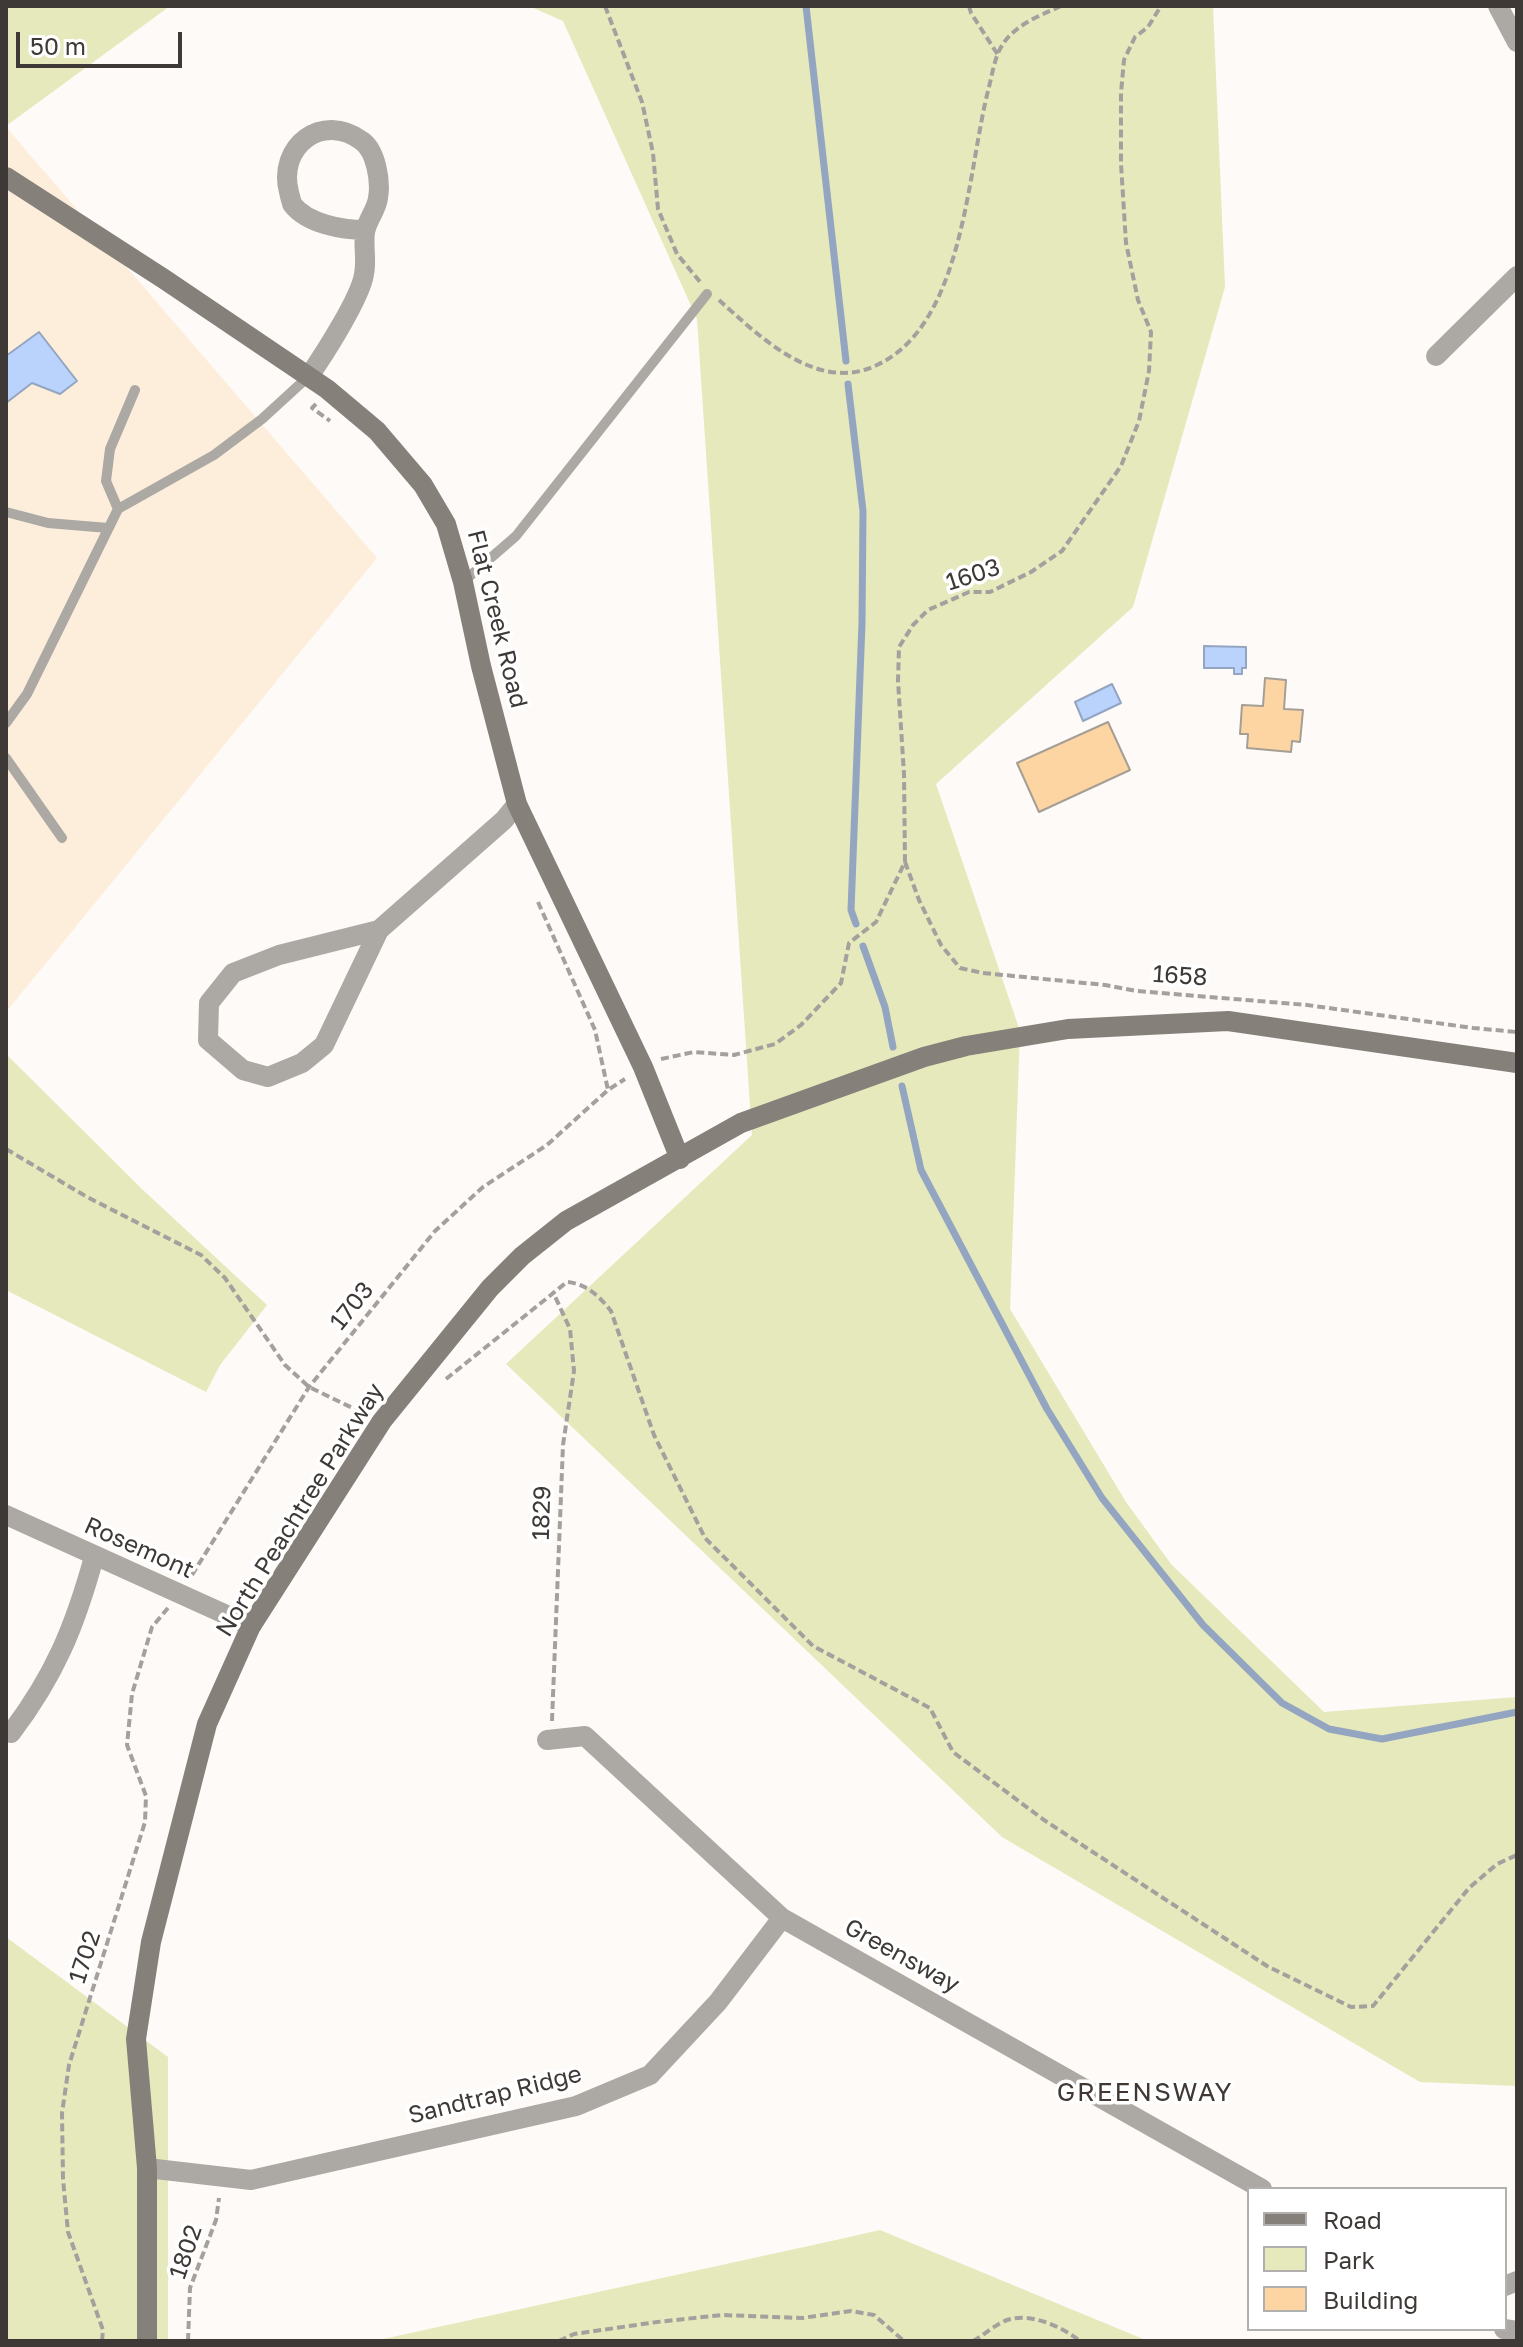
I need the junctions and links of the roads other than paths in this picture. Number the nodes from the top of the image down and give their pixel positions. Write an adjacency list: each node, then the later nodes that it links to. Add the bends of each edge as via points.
1 (1498, 6): 2 (street)
2 (1517, 42)
3 (6, 177): 8 (street, Flat Creek Road)
4 (365, 230): 4 (street, via 378,196 376,166 364,141 337,129 313,132 293,151 285,177 292,204 317,222); 8 (street, via 364,276)
5 (1517, 276): 7 (street)
6 (709, 292): 13 (lane, via 516,536)
7 (1436, 356)
8 (309, 376): 10 (lane, via 214,455); 13 (street, Flat Creek Road, via 377,431 423,485 446,524)
9 (135, 390): 10 (lane, via 110,449 106,481)
10 (118, 509): 12 (lane)
11 (6, 512): 12 (lane, via 48,523)
12 (108, 528): 14 (lane, via 27,694)
13 (463, 582): 16 (street, Flat Creek Road)
14 (6, 723)
15 (6, 758): 17 (lane)
16 (517, 804): 18 (street); 20 (street, Flat Creek Road, via 643,1067)
17 (62, 838)
18 (379, 930): 18 (street, via 324,1045 302,1063 268,1077 243,1070 208,1040 209,1003 233,973 279,955)
19 (1517, 1063): 20 (street, North Peachtree Parkway, via 1228,1021 1068,1029 924,1057 741,1123)
20 (680, 1159): 23 (street, North Peachtree Parkway, via 566,1221 490,1288 382,1421)
21 (6, 1515): 22 (street, Rosemont)
22 (94, 1557): 23 (street, Rosemont); 24 (street, via 62,1650 39,1697)
23 (251, 1626): 27 (street, North Peachtree Parkway, via 207,1724 151,1942 136,2039)
24 (11, 1733)
25 (547, 1740): 26 (street, Greensway, via 585,1736)
26 (782, 1918): 27 (street, Sandtrap Ridge, via 718,2002 650,2075 576,2106 251,2180); 28 (street, Greensway)
27 (147, 2168): 29 (street, North Peachtree Parkway)
28 (1258, 2187)
29 (147, 2341)

